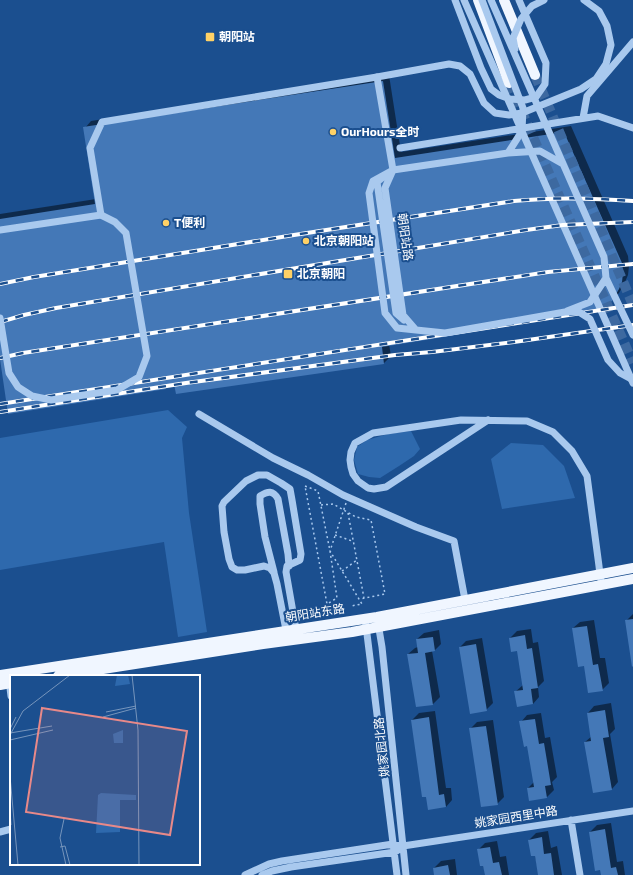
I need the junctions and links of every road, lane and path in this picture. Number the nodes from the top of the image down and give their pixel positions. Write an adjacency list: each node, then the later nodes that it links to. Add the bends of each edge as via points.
1 (455, 0): 7 (street, via 491,89 498,95 510,99 525,100 536,97 545,84 546,62)
2 (464, 0): 29 (street)
3 (478, 0): 14 (main road)
4 (482, 0): 18 (street, bridge, via 523,108 522,131)
5 (491, 0): 11 (street, bridge)
6 (504, 0): 12 (main road)
7 (519, 0)
8 (544, 0): 11 (street, bridge, via 532,6 520,20 513,38)
9 (584, 0): 13 (street, bridge, via 599,11 606,26 610,45 606,64 596,79 581,89 522,113 495,113 484,103 470,74 460,66 449,64)
10 (633, 42): 15 (street, via 587,96)
11 (518, 63): 19 (street, bridge)
12 (535, 75)
13 (377, 77): 20 (street, bridge); 21 (street, via 102,122 90,148)
14 (509, 84)
15 (583, 118): 16 (street, via 598,116); 17 (street)
16 (633, 128)
17 (400, 148)
18 (508, 153): 19 (street, bridge, via 540,151); 20 (street, bridge)
19 (563, 164): 23 (street, bridge, via 604,257)
20 (393, 170): 26 (street, 朝阳站路, bridge, via 385,188 403,315); 26 (street, bridge, via 373,181 369,193 385,313 397,328)
21 (101, 215): 22 (street, bridge); 25 (street, bridge, via 115,222 126,233 147,356 138,377 117,390 51,400 32,396 18,386 9,373)
22 (0, 230)
23 (606, 278): 24 (street, bridge, via 590,302); 27 (street, bridge)
24 (565, 312): 26 (street, bridge, via 445,333); 28 (street, bridge, via 579,312 590,319 608,360 620,373)
25 (0, 318)
26 (416, 330)
27 (633, 336)
28 (633, 380)
29 (633, 384)
30 (198, 414): 32 (street, via 273,458)
31 (488, 420): 31 (street, via 461,420 373,433 355,443 350,460 353,474 368,488 386,487); 44 (street, via 527,421 553,432 572,451 587,476)
32 (348, 497): 34 (path); 49 (street, via 454,541)
33 (321, 505): 34 (path, via 333,504); 38 (path); 38 (path, via 318,491 306,486 326,604 337,598)
34 (344, 510): 35 (path); 36 (path)
35 (348, 513): 37 (path); 47 (path, via 371,520 385,594)
36 (335, 535): 37 (path); 38 (path)
37 (353, 541): 39 (path)
38 (330, 551): 42 (path)
39 (357, 560): 42 (path); 47 (path)
40 (289, 566): 43 (street, via 278,499 275,494 264,493 260,496 260,504); 43 (street, via 300,560 301,554 290,489 267,475 258,475 246,481 224,502 224,532 232,567 245,570 264,566); 53 (street, via 286,572)
41 (633, 568): 44 (main road, 朝阳站东路)
42 (342, 571): 48 (path)
43 (274, 573): 53 (street)
44 (600, 575): 46 (street); 49 (main road, 朝阳站东路)
45 (633, 579): 46 (main road, 朝阳站东路)
46 (602, 585): 51 (main road, 朝阳站东路)
47 (364, 598): 48 (path)
48 (360, 599): 50 (path, via 362,604)
49 (465, 600): 51 (main road, 朝阳站东路)
50 (351, 606)
51 (378, 621): 52 (main road, 朝阳站东路); 62 (street, 姚家园北路)
52 (366, 623): 53 (main road, 朝阳站东路); 55 (main road, 朝阳站东路, via 352,632); 63 (street, 姚家园北路)
53 (291, 630): 54 (main road, 朝阳站东路)
54 (34, 675)
55 (64, 675)
56 (6, 680): 57 (street)
57 (10, 693)
58 (633, 811): 59 (street, 姚家园西里中路)
59 (571, 820): 62 (street, 姚家园西里中路); 68 (street)
60 (10, 830): 61 (street)
61 (0, 832)
62 (403, 846): 63 (street, 姚家园西里中路); 67 (street, 姚家园北路)
63 (394, 848): 64 (street, 姚家园西里中路, via 282,861); 65 (street, 姚家园西里中路, via 291,867); 66 (street, 姚家园北路)
64 (245, 875)
65 (262, 875)
66 (397, 875)
67 (406, 875)
68 (580, 875)

